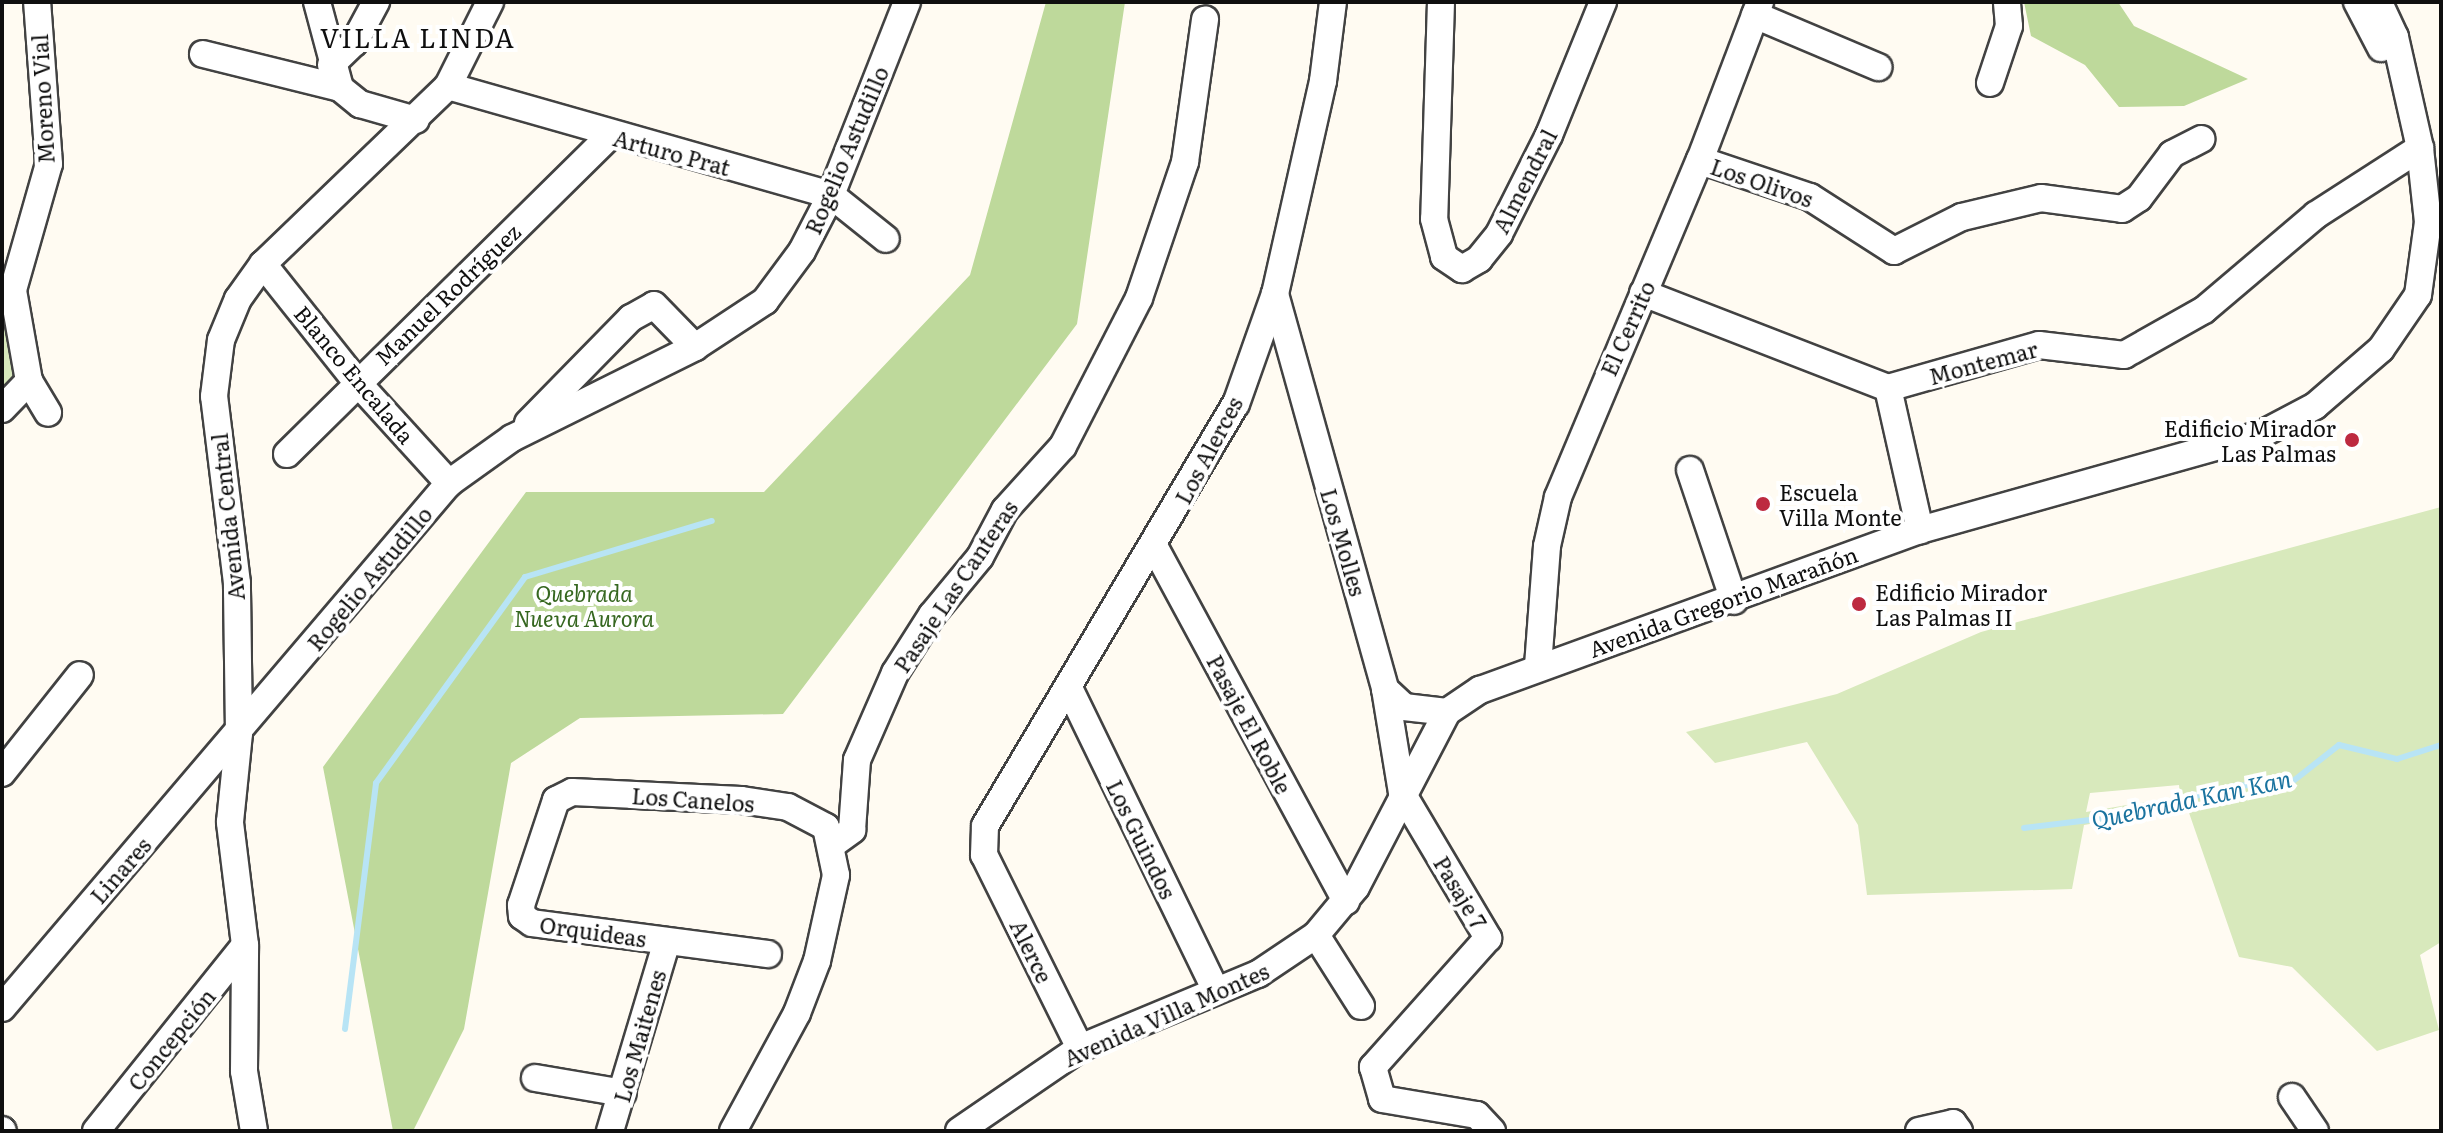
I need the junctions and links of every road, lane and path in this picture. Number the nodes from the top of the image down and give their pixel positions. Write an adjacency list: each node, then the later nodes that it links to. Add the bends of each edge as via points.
1 (37, 2): 28 (street, Moreno Vial, via 49,164)
2 (317, 2): 16 (street)
3 (376, 2): 16 (street)
4 (490, 2): 18 (street, Avenida Central)
5 (907, 2): 25 (street, Rogelio Astudillo)
6 (1333, 2): 30 (street, Los Alerces, via 1323,81)
7 (1441, 2): 8 (street, Almendral, via 1434,219 1444,257 1462,269 1479,259 1499,234 1549,135)
8 (1603, 2)
9 (2007, 2): 17 (street, via 2009,26)
10 (2357, 2): 19 (street, Avenida Gregorio Marañón)
11 (2379, 2): 19 (street, Avenida Gregorio Marañón, via 2395,37)
12 (1758, 9): 15 (street); 24 (street, El Cerrito)
13 (1205, 19): 53 (street, Pasaje Las Canteras, via 1185,162 1139,298 1075,428 1005,510 980,557 932,615 895,673 857,760 852,830)
14 (203, 54): 16 (street)
15 (1878, 67)
16 (335, 76): 20 (street, via 360,104)
17 (1990, 83)
18 (448, 86): 20 (street, Avenida Central); 21 (street, Arturo Prat)
19 (2409, 105): 23 (street, Avenida Gregorio Marañón)
20 (416, 120): 27 (street, Avenida Central)
21 (609, 136): 25 (street, Arturo Prat); 33 (street, Manuel Rodríguez)
22 (2201, 139): 24 (street, Los Olivos, via 2172,154 2139,198 2122,209 2082,200 2026,201 1962,217 1894,251 1810,197)
23 (2420, 148): 34 (street, Montemar, via 2316,215 2204,310 2141,349 2124,355 2039,345); 41 (street, Avenida Gregorio Marañón, via 2428,222 2418,295 2381,349 2315,406 2262,434)
24 (1700, 160): 29 (street, El Cerrito)
25 (831, 195): 26 (street, Arturo Prat); 31 (street, Rogelio Astudillo, via 802,251 765,301)
26 (886, 239)
27 (263, 264): 33 (street, Blanco Encalada); 49 (street, Avenida Central, via 226,322 214,396 237,583)
28 (7, 288): 32 (street, Moreno Vial)
29 (1643, 293): 34 (street); 44 (street, El Cerrito, via 1558,497 1547,546)
30 (1275, 294): 42 (street, Los Alerces, via 1226,425); 47 (street, Los Molles)
31 (695, 347): 37 (street, Rogelio Astudillo); 37 (street, Rogelio Astudillo, via 654,305 631,318)
32 (29, 381): 35 (street); 36 (street, Moreno Vial)
33 (357, 382): 38 (street, Manuel Rodríguez); 40 (street, Blanco Encalada)
34 (1888, 388): 41 (street)
35 (2, 409)
36 (48, 413)
37 (512, 438): 40 (street, Rogelio Astudillo)
38 (287, 454)
39 (1690, 470): 43 (street)
40 (449, 483): 49 (street, Rogelio Astudillo)
41 (1920, 530): 43 (street, Avenida Gregorio Marañón)
42 (1154, 546): 46 (street, Los Alerces); 55 (street, Pasaje El Roble)
43 (1734, 601): 44 (street, Avenida Gregorio Marañón)
44 (1538, 666): 48 (street, Avenida Gregorio Marañón, via 1480,690)
45 (80, 675): 50 (street)
46 (1069, 688): 54 (street, Los Alerces, via 994,803 985,826); 60 (street, Los Guindos)
47 (1385, 689): 48 (street, via 1404,707); 51 (street, Los Molles)
48 (1447, 712): 51 (street, Avenida Villa Montes)
49 (239, 733): 58 (street, Avenida Central, via 230,822); 62 (street, Linares)
50 (2, 773)
51 (1402, 793): 55 (street, Avenida Villa Montes); 72 (street, Pasaje 7, via 1488,938 1373,1067 1382,1099 1477,1115)
52 (547, 817): 53 (street, Los Canelos, via 556,800 572,792 741,800 808,814 826,827); 57 (street, Orquideas, via 522,916 532,923)
53 (833, 844): 70 (street, via 836,875 817,961 797,1013)
54 (984, 855): 63 (street, Alerce)
55 (1346, 901): 56 (street, Avenida Villa Montes)
56 (1316, 935): 60 (street, Avenida Villa Montes, via 1268,969); 61 (street)
57 (667, 941): 59 (street, Orquideas); 65 (street, Los Maitenes)
58 (245, 945): 67 (street, Concepción); 68 (street, Avenida Central, via 244,1071)
59 (768, 954)
60 (1215, 989): 63 (street, Avenida Villa Montes)
61 (1361, 1006)
62 (2, 1008)
63 (1080, 1048): 71 (street, Avenida Villa Montes)
64 (535, 1078): 65 (street)
65 (623, 1093): 69 (street, Los Maitenes)
66 (2292, 1097): 75 (street)
67 (96, 1131)
68 (254, 1131)
69 (610, 1131)
70 (733, 1131)
71 (959, 1131)
72 (1492, 1131)
73 (1919, 1131): 74 (street, via 1953,1123)
74 (1959, 1131)
75 (2315, 1131)

